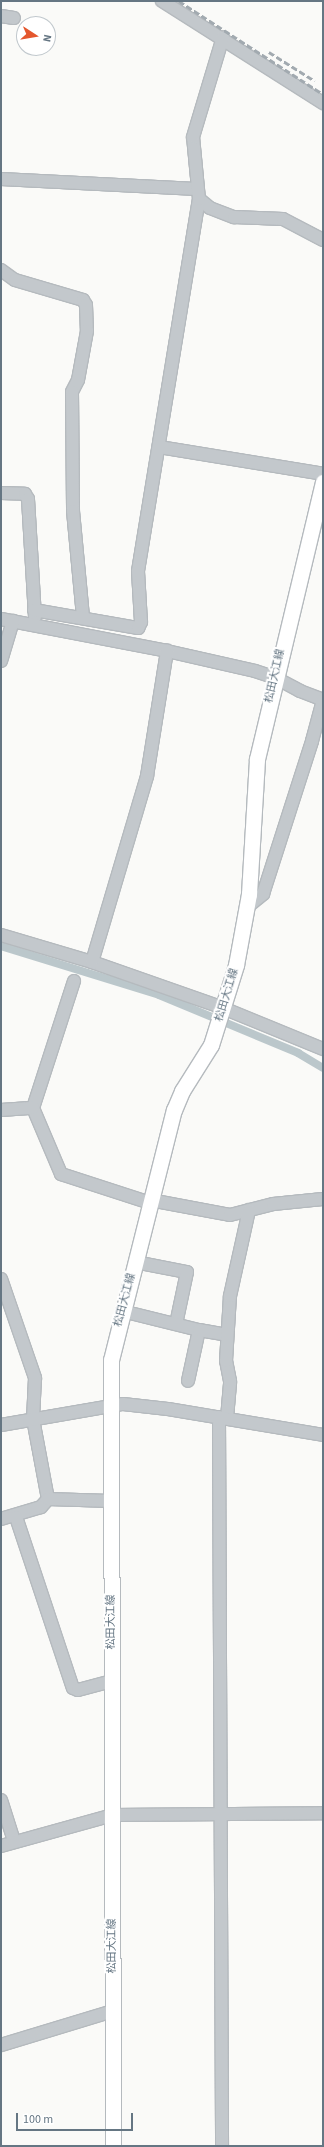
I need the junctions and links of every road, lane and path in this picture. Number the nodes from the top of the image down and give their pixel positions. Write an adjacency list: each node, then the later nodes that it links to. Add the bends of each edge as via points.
1 (162, 1): 4 (street)
2 (1, 16): 3 (street)
3 (14, 18)
4 (223, 38): 5 (street); 7 (street, via 193,137)
5 (323, 103)
6 (1, 179): 7 (street)
7 (198, 194): 8 (street, via 210,208 234,217 283,219); 10 (street)
8 (323, 240)
9 (1, 270): 15 (street, via 15,280 83,300 86,305 86,331 78,380 72,392 72,511)
10 (159, 447): 11 (street); 15 (street, via 138,571 141,622 138,628)
11 (323, 474)
12 (323, 482): 21 (main road, 松田大江線)
13 (1, 493): 14 (street, via 24,494 28,499)
14 (34, 610): 15 (street); 18 (street)
15 (83, 617)
16 (1, 619): 17 (street)
17 (13, 621): 18 (street); 20 (street)
18 (36, 626): 19 (street)
19 (167, 651): 21 (street); 25 (street, via 147,776)
20 (1, 661)
21 (274, 677): 22 (street, via 300,691); 23 (main road, 松田大江線, via 256,759)
22 (322, 697): 23 (street, via 312,741 263,894)
23 (247, 907): 27 (main road, 松田大江線, via 236,965)
24 (1, 935): 25 (street)
25 (92, 962): 27 (street)
26 (74, 981): 29 (street)
27 (221, 1015): 28 (street); 32 (main road, 松田大江線, via 212,1045 182,1091 174,1110)
28 (323, 1049)
29 (33, 1108): 30 (street); 32 (street, via 61,1174)
30 (1, 1110)
31 (323, 1199): 33 (street, via 272,1204)
32 (150, 1202): 33 (street, via 230,1215); 34 (main road, 松田大江線)
33 (249, 1210): 39 (street, via 230,1296)
34 (135, 1262): 36 (main road, 松田大江線); 37 (street, via 187,1272)
35 (1, 1279): 43 (street, via 35,1378)
36 (122, 1311): 37 (street); 41 (main road, 松田大江線, via 111,1360)
37 (176, 1324): 38 (street)
38 (199, 1330): 39 (street); 40 (street)
39 (226, 1335): 42 (street, via 226,1361 230,1381)
40 (188, 1381)
41 (111, 1406): 42 (street, via 123,1404); 43 (street); 47 (main road, 松田大江線)
42 (223, 1418): 45 (street); 52 (street)
43 (32, 1419): 44 (street); 46 (street)
44 (1, 1426)
45 (323, 1435)
46 (48, 1499): 47 (street); 48 (street, via 40,1507)
47 (111, 1501): 50 (main road, 松田大江線)
48 (16, 1517): 49 (street); 50 (street, via 73,1688 78,1690)
49 (1, 1519)
50 (112, 1681): 54 (main road, 松田大江線)
51 (1, 1800): 55 (street)
52 (220, 1813): 53 (street); 54 (street); 60 (street)
53 (323, 1813)
54 (113, 1815): 55 (street); 57 (main road, 松田大江線)
55 (14, 1841): 56 (street)
56 (1, 1846)
57 (113, 2011): 58 (street); 59 (main road, 松田大江線)
58 (1, 2045)
59 (113, 2146)
60 (222, 2146)

